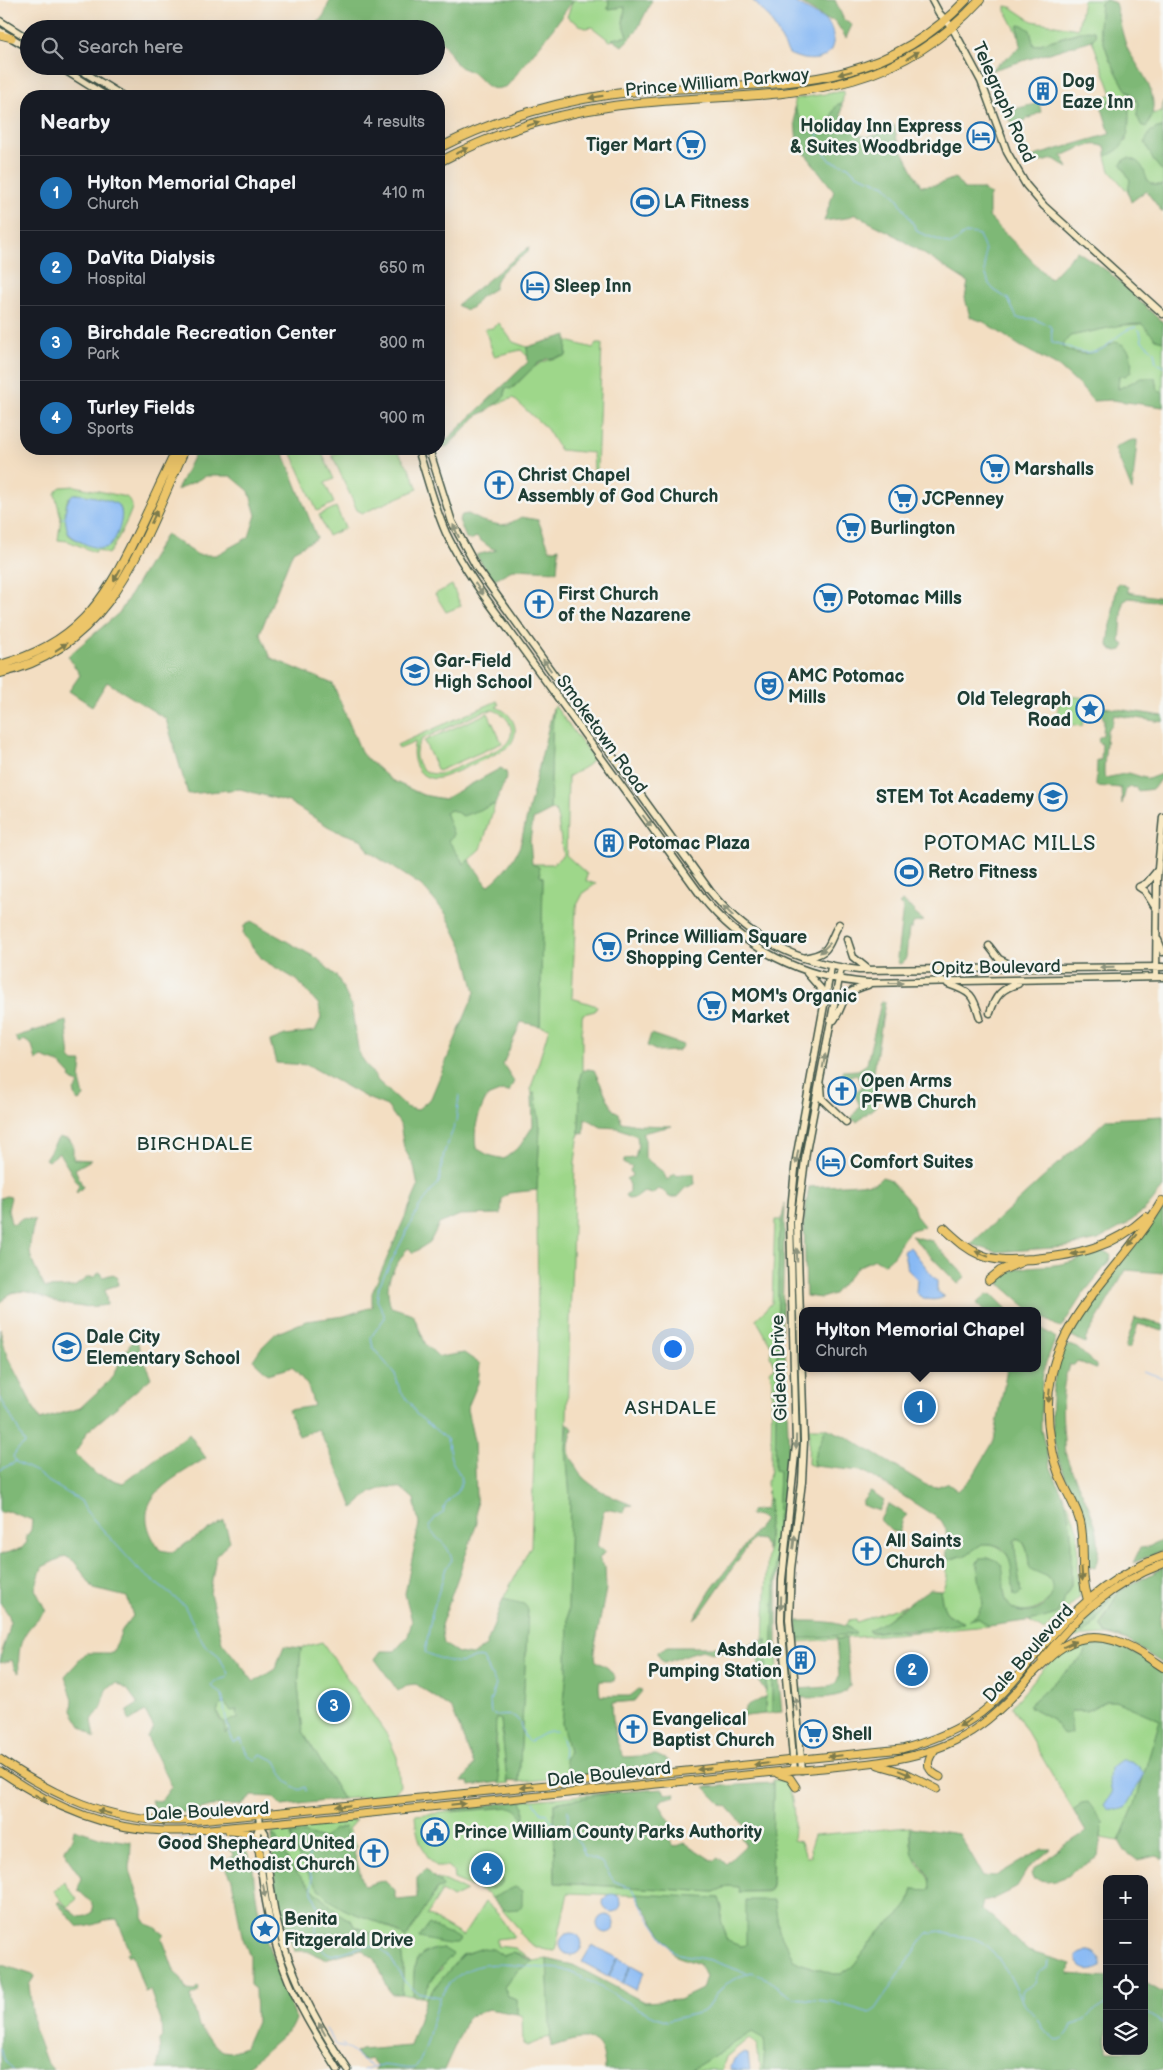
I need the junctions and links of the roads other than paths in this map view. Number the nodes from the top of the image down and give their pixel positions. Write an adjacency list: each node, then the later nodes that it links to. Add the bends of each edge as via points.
1 (932, 0): 4 (main road, Telegraph Road)
2 (966, 0): 4 (highway, Prince William Parkway)
3 (980, 0): 6 (highway, Prince William Parkway)
4 (946, 19): 6 (main road, Telegraph Road); 16 (highway, Prince William Parkway, one-way to 16, via 909,46 844,73 797,82 643,91 581,100 512,118)
5 (0, 21): 8 (main road)
6 (952, 27): 17 (highway, Prince William Parkway, one-way to 6, via 495,136 586,110 644,102 801,92 846,83 901,62); 18 (main road, Telegraph Road, via 982,81 1007,152 1026,185 1044,206)
7 (0, 31): 10 (main road)
8 (20, 33)
9 (0, 35): 10 (main road)
10 (12, 38): 11 (main road)
11 (20, 43)
12 (72, 75): 14 (main road)
13 (89, 75): 15 (main road)
14 (96, 90)
15 (113, 90)
16 (445, 146)
17 (445, 159)
18 (1163, 314)
19 (174, 455): 25 (highway, one-way to 25, via 123,564 100,601 81,622 49,646)
20 (182, 455): 26 (highway, one-way to 20, via 56,650 78,635 103,609 128,572)
21 (420, 455): 24 (main road, Smoketown Road)
22 (431, 455): 23 (main road, Smoketown Road)
23 (445, 502): 24 (main road); 27 (main road, Smoketown Road, one-way to 23, via 477,568 458,535)
24 (435, 505): 28 (main road, Smoketown Road, one-way to 28, via 465,567)
25 (0, 665)
26 (0, 673)
27 (616, 762): 28 (main road); 37 (main road, Smoketown Road, one-way to 27, via 761,938 722,904)
28 (608, 767): 42 (main road, Smoketown Road, one-way to 42, via 716,914 759,949)
29 (1163, 817): 30 (main road)
30 (1157, 871): 31 (main road); 31 (main road, via 1139,887)
31 (1156, 907): 33 (main road)
32 (839, 924): 37 (main road, one-way to 37, via 825,951)
33 (1156, 932): 36 (main road); 39 (main road)
34 (847, 939): 43 (main road, via 853,957)
35 (989, 946): 41 (main road, via 999,959)
36 (1163, 952)
37 (800, 958): 38 (main road, Smoketown Road)
38 (831, 967): 40 (main road, Opitz Boulevard); 45 (main road, Gideon Drive)
39 (1160, 967): 41 (main road, Opitz Boulevard, one-way to 41); 44 (main road)
40 (841, 968): 43 (main road, Opitz Boulevard); 46 (main road, Gideon Drive)
41 (1018, 969): 43 (main road, Opitz Boulevard)
42 (805, 970): 45 (main road, Smoketown Road); 50 (main road, via 821,989)
43 (870, 971)
44 (1160, 977): 47 (main road, Opitz Boulevard)
45 (829, 978): 46 (main road, Opitz Boulevard); 50 (main road, Gideon Drive)
46 (839, 980): 49 (main road, Opitz Boulevard); 53 (main road, Gideon Drive)
47 (1030, 981): 48 (main road, Opitz Boulevard); 51 (main road, via 1002,990)
48 (944, 982): 49 (main road, Opitz Boulevard, one-way to 48); 52 (main road, via 969,992)
49 (873, 983): 53 (main road, via 847,994)
50 (823, 1011): 60 (main road, Gideon Drive, one-way to 60, via 791,1200)
51 (990, 1013)
52 (980, 1018)
53 (831, 1022): 54 (main road, Gideon Drive, one-way to 53)
54 (820, 1080): 55 (main road, via 822,1100); 61 (main road, Gideon Drive, one-way to 54, via 797,1243 800,1195)
55 (846, 1122)
56 (1162, 1200): 58 (highway, one-way to 58, via 1134,1228 1100,1247 1076,1254); 66 (highway, one-way to 66, via 1078,1312 1058,1354 1052,1376 1048,1430 1058,1471 1080,1521 1082,1580)
57 (944, 1228): 58 (highway, one-way to 57, via 996,1259 981,1254 960,1243)
58 (1028, 1259): 59 (highway, via 1000,1271)
59 (989, 1280)
60 (791, 1304): 61 (main road); 71 (main road, Gideon Drive, one-way to 71, via 796,1445 781,1620)
61 (799, 1304): 62 (main road, Gideon Drive, one-way to 61)
62 (799, 1307)
63 (801, 1372): 71 (main road, Gideon Drive, one-way to 63, via 789,1619 804,1448)
64 (1163, 1556): 66 (main road, Dale Boulevard, via 1119,1577)
65 (1163, 1564): 68 (main road, Dale Boulevard, via 1124,1581 1100,1598 1064,1634)
66 (1088, 1600): 71 (main road, Dale Boulevard, one-way to 71, via 1064,1622 994,1701 957,1728 902,1749)
67 (1163, 1667): 68 (highway, one-way to 67, via 1065,1645 1095,1637 1128,1644)
68 (1032, 1674): 69 (main road, Dale Boulevard, via 1007,1704 988,1720)
69 (934, 1751): 72 (main road, Dale Boulevard); 77 (main road, via 927,1766 939,1779)
70 (0, 1759): 80 (main road, Dale Boulevard, one-way to 70, via 177,1821 112,1814 62,1797)
71 (798, 1760): 73 (main road, Gideon Drive); 74 (main road, Gideon Drive); 80 (main road, Dale Boulevard, one-way to 80)
72 (870, 1764): 74 (main road, Dale Boulevard); 77 (main road, one-way to 77, via 893,1768)
73 (794, 1770): 74 (main road, Dale Boulevard); 76 (main road, Dale Boulevard)
74 (802, 1770)
75 (0, 1771): 82 (main road, Dale Boulevard, one-way to 82, via 55,1805 104,1822 147,1830)
76 (765, 1773): 78 (main road, via 788,1776); 81 (main road, Dale Boulevard, one-way to 76)
77 (920, 1779): 79 (main road)
78 (796, 1787)
79 (936, 1789)
80 (259, 1815): 81 (main road)
81 (260, 1825): 82 (main road, Dale Boulevard); 83 (main road, via 257,1833); 85 (main road, one-way to 81, via 321,2029 287,1957 275,1912 265,1834)
82 (212, 1829): 83 (main road, via 251,1834 256,1838)
83 (260, 1854): 84 (main road, one-way to 84, via 269,1921 284,1970 310,2024)
84 (338, 2070)
85 (348, 2070)

